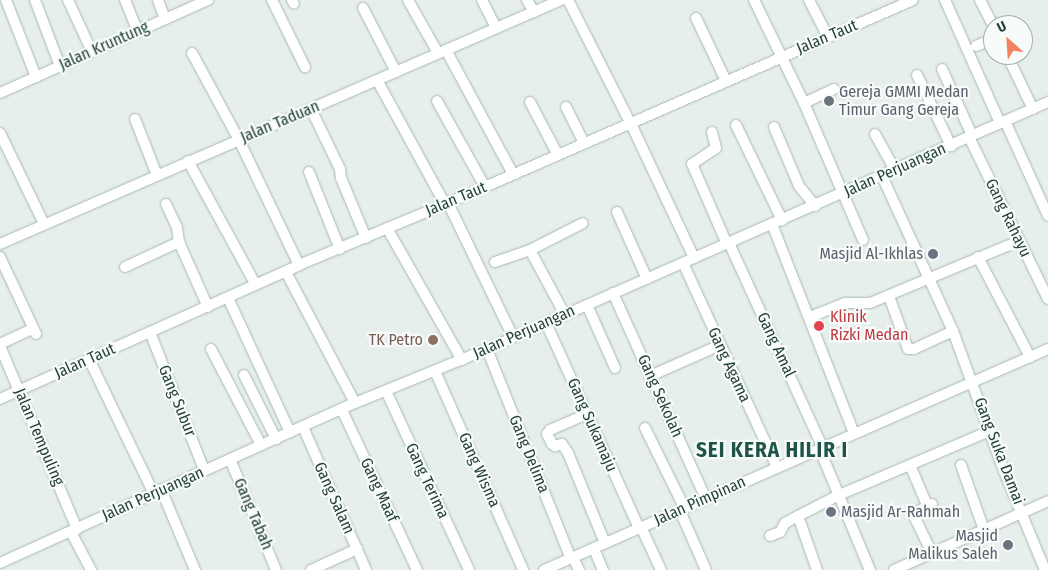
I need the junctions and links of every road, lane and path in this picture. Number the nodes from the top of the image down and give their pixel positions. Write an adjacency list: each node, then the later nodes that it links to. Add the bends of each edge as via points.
1 (6, 0): 38 (street)
2 (35, 0): 33 (street)
3 (68, 0): 28 (street)
4 (124, 0): 24 (street)
5 (158, 0): 22 (street)
6 (208, 0): 22 (street, Jalan Kruntung)
7 (272, 0): 34 (street)
8 (408, 0): 29 (street)
9 (482, 0): 23 (street)
10 (528, 0): 19 (street)
11 (561, 0): 19 (street, Jalan Taduan)
12 (568, 0): 52 (street)
13 (754, 0): 31 (street)
14 (809, 0): 25 (street)
15 (913, 0): 25 (street, Jalan Taut)
16 (945, 0): 51 (street)
17 (980, 0): 20 (street)
18 (363, 8): 36 (street)
19 (534, 12): 23 (street, Jalan Taduan)
20 (988, 15)
21 (696, 18): 40 (street)
22 (165, 19): 24 (street, Jalan Kruntung)
23 (496, 28): 29 (street, Jalan Taduan)
24 (138, 32): 28 (street, Jalan Kruntung)
25 (828, 37): 31 (street, Jalan Taut)
26 (983, 43): 27 (street)
27 (976, 46)
28 (92, 52): 33 (street, Jalan Kruntung)
29 (442, 52): 36 (street, Jalan Taduan); 66 (street)
30 (192, 53): 59 (street)
31 (782, 56): 40 (street, Jalan Taut); 46 (street)
32 (1012, 65): 48 (street)
33 (60, 66): 38 (street, Jalan Kruntung)
34 (305, 67)
35 (942, 69): 58 (street, Gang Rahayu)
36 (396, 72): 39 (street, Jalan Taduan)
37 (917, 74): 61 (street)
38 (36, 77): 42 (street, Jalan Kruntung)
39 (377, 80): 49 (street, Jalan Taduan); 72 (street)
40 (726, 81): 52 (street, Jalan Taut)
41 (834, 90): 46 (street)
42 (0, 93)
43 (437, 101): 69 (street)
44 (530, 102): 62 (street)
45 (1048, 102): 48 (street, Jalan Perjuangan)
46 (804, 104): 70 (street)
47 (566, 107): 60 (street)
48 (1032, 108): 51 (street, Jalan Perjuangan)
49 (311, 109): 59 (street, Jalan Taduan); 80 (street, via 340,169)
50 (135, 119): 67 (street)
51 (1002, 122): 58 (street, Jalan Perjuangan); 75 (street)
52 (631, 124): 60 (street, Jalan Taut); 90 (street)
53 (736, 125): 76 (street)
54 (774, 128): 73 (street, via 799,186)
55 (712, 132): 84 (street, Gang Amal, via 716,148 692,164)
56 (0, 133): 78 (street)
57 (875, 134): 64 (street)
58 (971, 136): 61 (street, Jalan Perjuangan); 82 (street, Gang Rahayu)
59 (239, 140): 63 (street, Jalan Taduan); 93 (street)
60 (584, 143): 62 (street, Jalan Taut)
61 (951, 146): 64 (street, Jalan Perjuangan)
62 (558, 155): 66 (street, Jalan Taut)
63 (188, 161): 67 (street, Jalan Taduan); 98 (street)
64 (895, 170): 68 (street, Jalan Perjuangan)
65 (309, 172): 86 (street)
66 (512, 174): 69 (street, Jalan Taut)
67 (157, 175): 78 (street, Jalan Taduan)
68 (882, 176): 70 (street, Jalan Perjuangan); 97 (street, Gang Suka Damai)
69 (485, 187): 72 (street, Jalan Taut)
70 (843, 193): 73 (street, Jalan Perjuangan); 81 (street)
71 (166, 204): 83 (street, via 177,228)
72 (447, 204): 79 (street, Jalan Taut); 110 (street)
73 (815, 206): 76 (street, Jalan Perjuangan)
74 (616, 212): 96 (street)
75 (1048, 216)
76 (777, 222): 84 (street, Jalan Perjuangan); 106 (street)
77 (583, 223): 87 (street)
78 (44, 224): 85 (street, Jalan Taduan)
79 (388, 228): 80 (street, Jalan Taut); 118 (street)
80 (366, 238): 86 (street, Jalan Taut)
81 (864, 240)
82 (1019, 241): 89 (street); 102 (street, Gang Rahayu)
83 (179, 242): 94 (street); 104 (street)
84 (728, 243): 90 (street, Jalan Perjuangan); 137 (street, Gang Amal)
85 (0, 244)
86 (340, 249): 93 (street, Jalan Taut)
87 (530, 250): 91 (street); 105 (street)
88 (0, 257): 111 (street, via 33,332)
89 (978, 257): 97 (street); 116 (street)
90 (694, 258): 92 (street, Jalan Perjuangan)
91 (495, 262)
92 (683, 263): 96 (street, Jalan Perjuangan); 112 (street, Gang Agama)
93 (299, 265): 95 (street, Jalan Taut)
94 (125, 267)
95 (286, 272): 98 (street, Jalan Taut); 127 (street)
96 (647, 278): 99 (street, Jalan Perjuangan)
97 (929, 278): 100 (street); 108 (street, Gang Suka Damai)
98 (256, 285): 101 (street, Jalan Taut)
99 (613, 293): 103 (street, Jalan Perjuangan); 122 (street, Gang Sekolah)
100 (889, 296): 106 (street, via 870,303 845,303); 108 (street, via 908,348 914,349)
101 (228, 298): 104 (street, Jalan Taut); 133 (street)
102 (1048, 299)
103 (587, 305): 105 (street, Jalan Perjuangan); 119 (street)
104 (208, 307): 109 (street, Jalan Taut)
105 (565, 315): 107 (street, Jalan Perjuangan)
106 (810, 318): 134 (street)
107 (546, 323): 110 (street, Jalan Perjuangan); 129 (street, Gang Sukamaju)
108 (953, 331): 123 (street, Gang Suka Damai)
109 (150, 332): 117 (street, Jalan Taut); 142 (street, Gang Subur)
110 (513, 338): 114 (street, Jalan Perjuangan)
111 (0, 345): 124 (street, Jalan Tempuling)
112 (720, 345): 122 (street); 141 (street, Gang Agama)
113 (211, 349): 136 (street)
114 (487, 349): 118 (street, Jalan Perjuangan); 158 (street, Gang Delima)
115 (1048, 350): 116 (street, Jalan Pimpinan)
116 (1030, 357): 123 (street, Jalan Pimpinan)
117 (89, 359): 124 (street, Jalan Taut); 143 (street)
118 (462, 360): 120 (street, Jalan Perjuangan)
119 (615, 368)
120 (434, 371): 125 (street, Jalan Perjuangan); 168 (street, Gang Wisma)
121 (244, 375): 135 (street)
122 (650, 376): 145 (street, Gang Sekolah)
123 (975, 386): 132 (street, Gang Suka Damai); 134 (street, Jalan Pimpinan, via 913,407)
124 (20, 390): 126 (street, Jalan Taut); 151 (street, Jalan Tempuling)
125 (386, 391): 127 (street, Jalan Perjuangan); 167 (street, Gang Terima)
126 (0, 400)
127 (355, 403): 128 (street, Jalan Perjuangan)
128 (342, 410): 130 (street, Jalan Perjuangan); 166 (street, Gang Maaf)
129 (587, 414): 150 (street, Gang Sukamaju); 154 (street, via 547,434 552,444 562,444 568,453)
130 (303, 427): 133 (street, Jalan Perjuangan); 156 (street, Gang Salam)
131 (645, 428): 147 (street)
132 (990, 431): 139 (street); 148 (street, Gang Suka Damai)
133 (290, 432): 135 (street, Jalan Perjuangan)
134 (854, 433): 137 (street, Jalan Pimpinan)
135 (276, 439): 136 (street, Jalan Perjuangan)
136 (261, 445): 138 (street, Jalan Perjuangan)
137 (822, 449): 141 (street, Jalan Pimpinan); 144 (street, Gang Amal)
138 (230, 459): 142 (street, Jalan Perjuangan); 163 (street, Gang Tabah)
139 (910, 465): 144 (street); 157 (street, via 930,504 914,516)
140 (961, 465): 152 (street)
141 (777, 467): 145 (street, Jalan Pimpinan)
142 (204, 470): 143 (street, Jalan Perjuangan)
143 (157, 490): 151 (street, Jalan Perjuangan); 162 (street)
144 (839, 495): 149 (street); 175 (street, Gang Amal)
145 (706, 499): 147 (street, Jalan Pimpinan)
146 (1048, 501): 148 (street)
147 (682, 510): 150 (street, Jalan Pimpinan); 173 (street)
148 (1022, 513): 152 (street); 160 (street, Gang Suka Damai)
149 (798, 516): 153 (street, via 785,523 780,532); 174 (street)
150 (640, 528): 154 (street, Jalan Pimpinan); 172 (street, Gang Sukamaju)
151 (74, 530): 159 (street, Jalan Perjuangan); 161 (street, Jalan Tempuling)
152 (984, 530): 157 (street)
153 (770, 536)
154 (605, 543): 155 (street, Jalan Pimpinan)
155 (594, 548): 158 (street, Jalan Pimpinan); 171 (street)
156 (357, 549): 164 (street); 165 (street, Gang Salam)
157 (932, 553): 176 (street)
158 (572, 558): 169 (street, Jalan Pimpinan); 170 (street, Gang Delima)
159 (0, 563)
160 (1046, 568)
161 (91, 570)
162 (196, 570)
163 (276, 570)
164 (311, 570)
165 (366, 570)
166 (417, 570)
167 (469, 570)
168 (522, 570)
169 (544, 570)
170 (579, 570)
171 (603, 570)
172 (661, 570)
173 (706, 570)
174 (817, 570)
175 (870, 570)
176 (894, 570)

